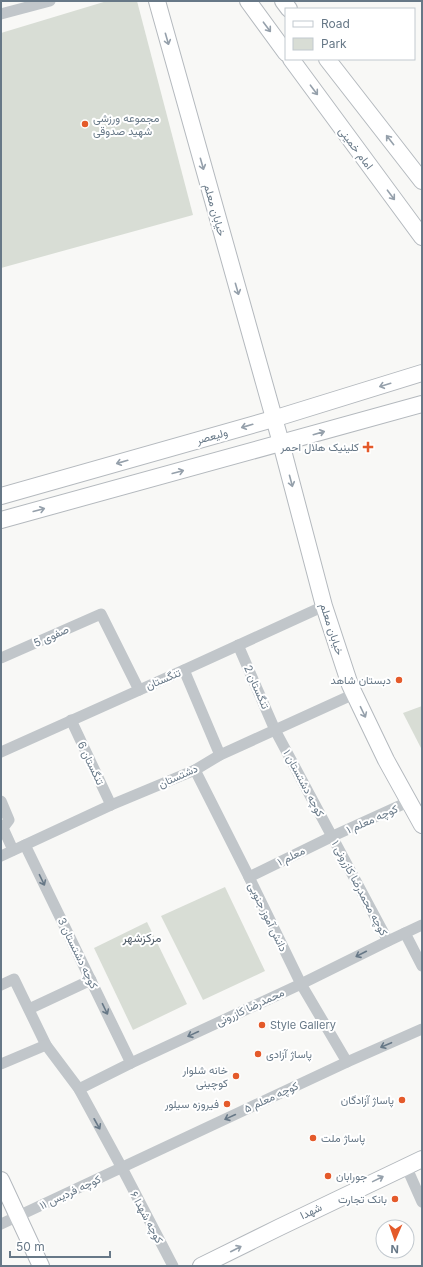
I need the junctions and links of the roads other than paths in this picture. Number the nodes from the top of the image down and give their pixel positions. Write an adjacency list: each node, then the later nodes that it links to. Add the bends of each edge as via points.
1 (50, 1): 4 (street)
2 (157, 1): 12 (street, خیابان معلم, one-way to 12)
3 (248, 1): 5 (street, one-way to 5)
4 (1, 14)
5 (285, 52)
6 (292, 60): 9 (street, امام خمینی, one-way to 9)
7 (328, 60): 8 (street, one-way to 7)
8 (422, 182)
9 (422, 237)
10 (422, 373): 12 (street, ولیعصر, one-way to 12)
11 (422, 404): 13 (street, one-way to 11)
12 (273, 419): 13 (street, خیابان معلم); 14 (street, ولیعصر, one-way to 14)
13 (281, 444): 15 (street, one-way to 13); 16 (street, خیابان معلم, one-way to 16)
14 (1, 496)
15 (1, 520)
16 (324, 606): 17 (street, تنگستان); 21 (street, خیابان معلم)
17 (238, 645): 19 (street, تنگستان); 23 (street, تنگستان 2)
18 (1, 658): 20 (street, صفوی 5, via 101,614)
19 (184, 670): 20 (street, تنگستان); 25 (street)
20 (139, 690): 22 (street, تنگستان)
21 (354, 694): 23 (street, دشتستان); 28 (street, خیابان معلم, one-way to 28)
22 (71, 720): 24 (street, تنگستان); 29 (street, تنگستان 6)
23 (275, 730): 25 (street, دشتستان); 31 (street, کوچه دشتستان ۱)
24 (1, 752)
25 (220, 755): 26 (street, دشتستان)
26 (194, 770): 29 (street, دشتستان); 35 (street, دانش آموز جنوبی)
27 (1, 802): 33 (street, via 9,820 3,828)
28 (410, 802): 30 (street, خیابان معلم); 31 (street, کوچه معلم ۱)
29 (111, 805): 32 (street, دشتستان)
30 (422, 825)
31 (333, 836): 35 (street, معلم ۱); 38 (street, کوچه محمدرضا کازرونی ۱)
32 (25, 845): 33 (street, دشتستان); 40 (street, کوچه دشتستان 3, one-way to 40)
33 (13, 850): 34 (street, دشتستان)
34 (1, 856)
35 (249, 877): 41 (street, دانش آموز جنوبی)
36 (422, 926): 37 (street, محمدرضا کازرونی)
37 (406, 933): 38 (street, محمدرضا کازرونی); 39 (street)
38 (388, 941): 41 (street, محمدرضا کازرونی, one-way to 41)
39 (422, 966)
40 (91, 980): 43 (street); 46 (street, کوچه دشتستان 3, one-way to 46)
41 (301, 984): 46 (street, محمدرضا کازرونی, one-way to 46); 47 (street, دانش آموز جنوبی)
42 (1, 985): 43 (street, کوچه شهدا ۶, via 14,980)
43 (29, 1009): 45 (street, کوچه شهدا ۶)
44 (422, 1029): 47 (street, کوچه معلم ۵, one-way to 47)
45 (46, 1045): 48 (street); 49 (street, کوچه شهدا ۶)
46 (131, 1062): 49 (street, محمدرضا کازرونی)
47 (346, 1062): 52 (street, کوچه معلم ۵, one-way to 52)
48 (1, 1064)
49 (79, 1089): 52 (street, کوچه شهدا ۶, one-way to 52)
50 (422, 1159): 51 (street, شهدا)
51 (406, 1166): 54 (street); 59 (street, شهدا, one-way to 51)
52 (122, 1168): 55 (street, کوچه فردیس ۱۱); 58 (street, کوچه شهدا ۶)
53 (1, 1180): 55 (street)
54 (422, 1202)
55 (18, 1217): 56 (street, کوچه فردیس ۱۱); 57 (street)
56 (1, 1224)
57 (41, 1266)
58 (173, 1266)
59 (201, 1266)

